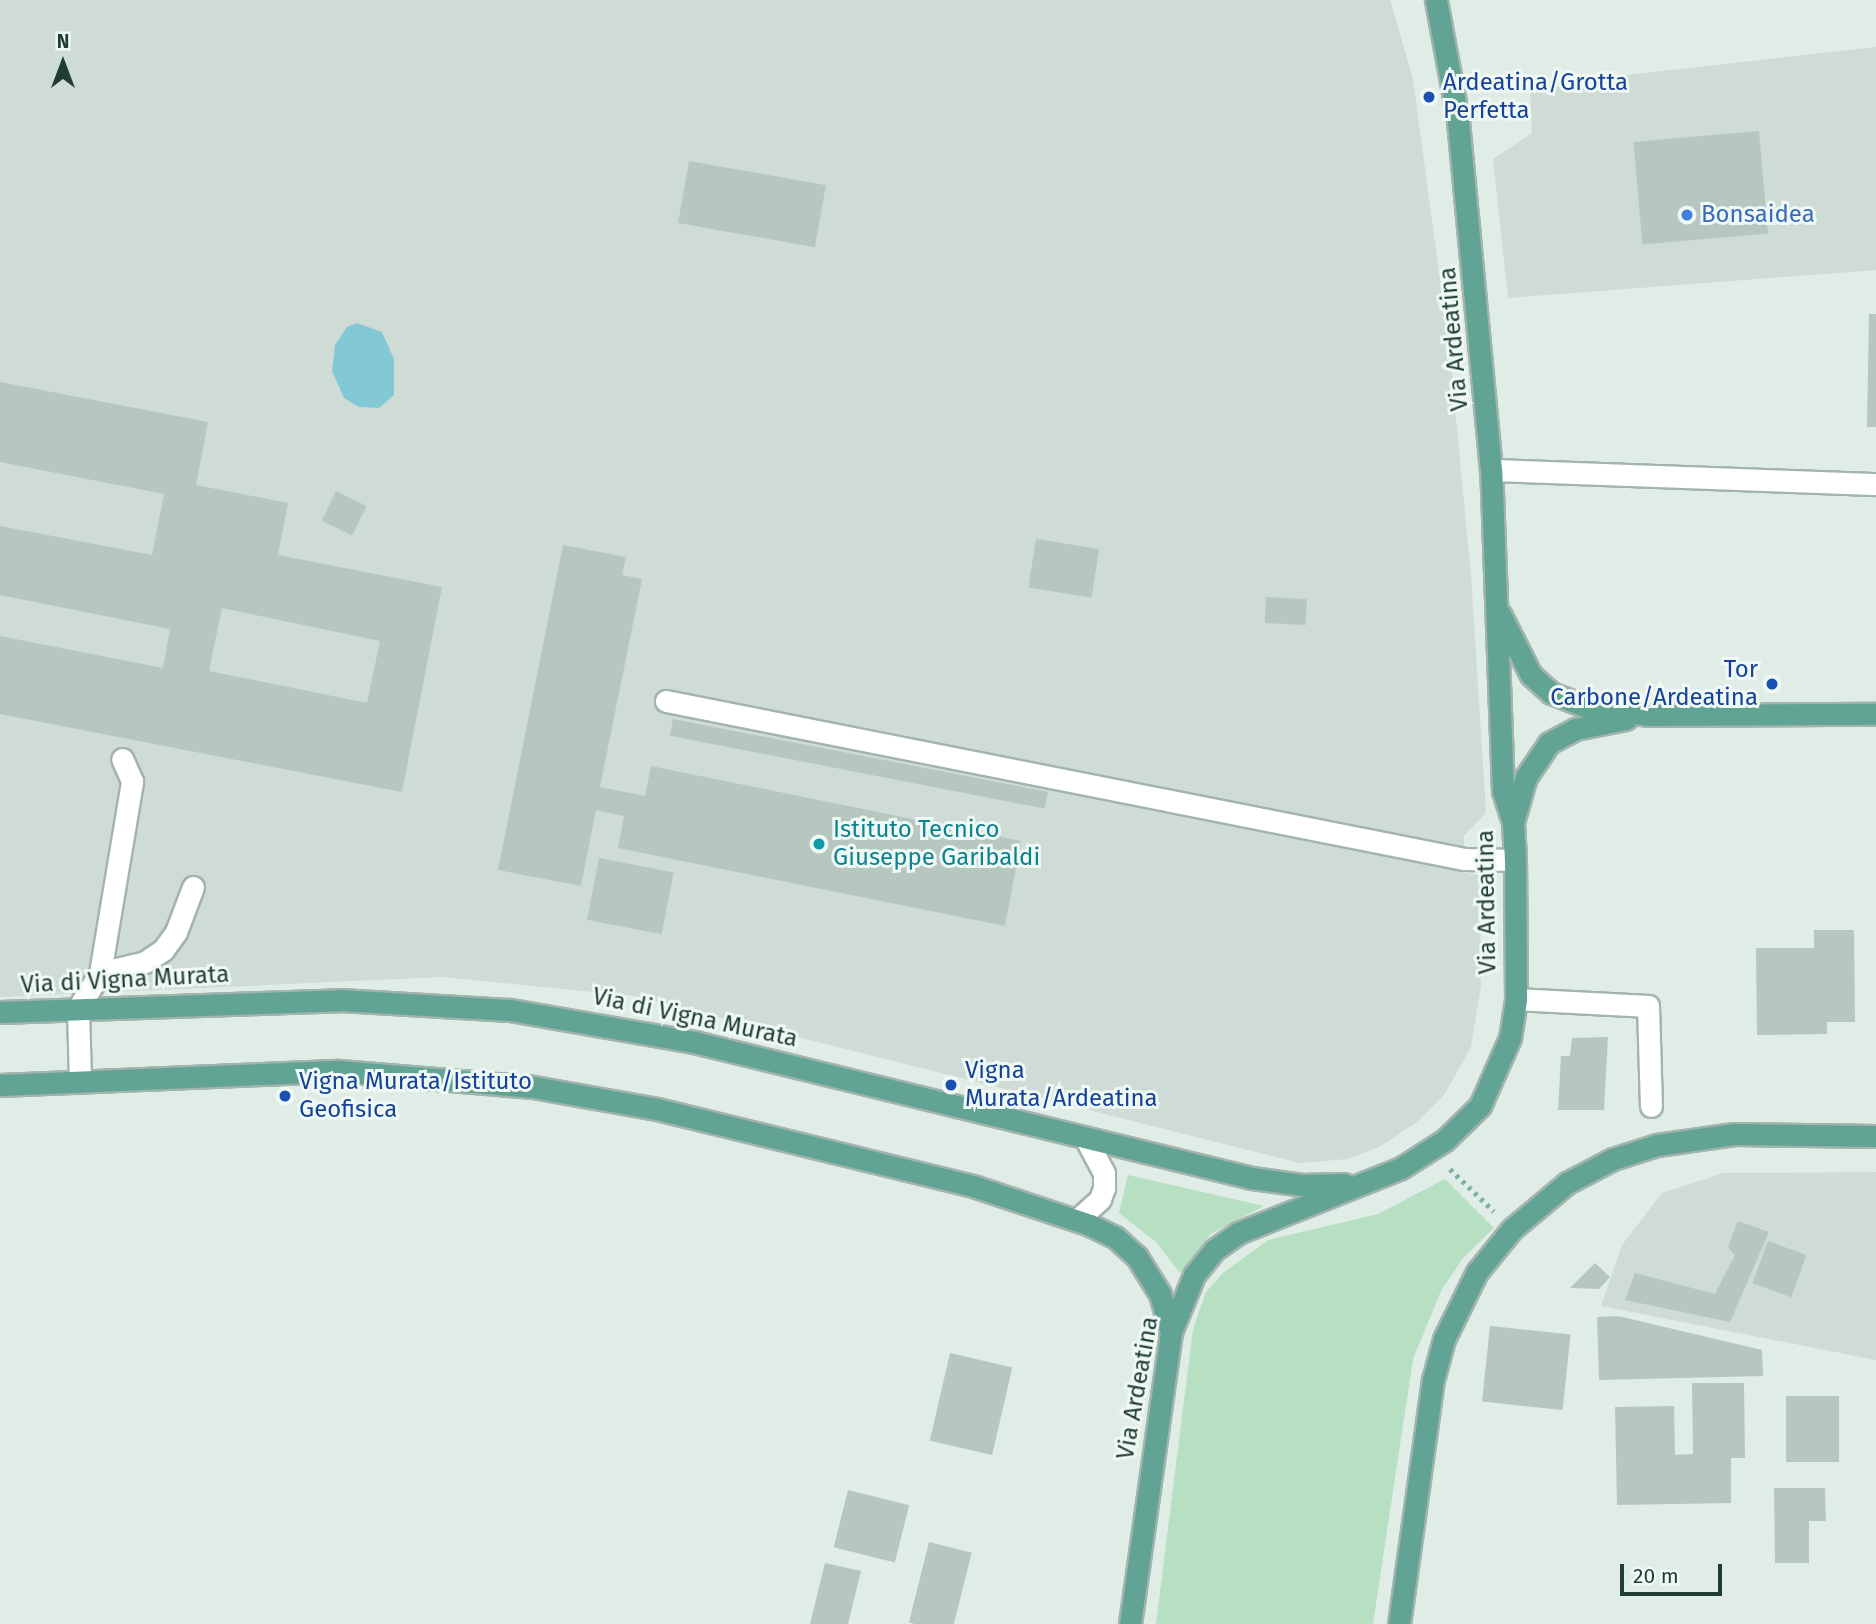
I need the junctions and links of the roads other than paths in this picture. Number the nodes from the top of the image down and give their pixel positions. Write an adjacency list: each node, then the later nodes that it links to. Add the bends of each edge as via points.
1 (1436, 0): 2 (main road, Via Ardeatina, via 1460,130)
2 (1491, 470): 3 (street); 4 (main road, Via Ardeatina)
3 (1876, 484)
4 (1498, 608): 7 (main road, via 1517,653 1541,685 1585,706); 9 (main road, Via Ardeatina, via 1503,791)
5 (666, 701): 10 (street, via 1464,859)
6 (1876, 714): 7 (main road)
7 (1649, 715): 9 (main road, via 1574,729 1549,743 1526,777)
8 (122, 759): 12 (street, via 132,780)
9 (1513, 822): 10 (main road, Via Ardeatina)
10 (1515, 860): 13 (main road, Via Ardeatina)
11 (194, 887): 12 (street, via 176,932 163,950 145,962)
12 (100, 973): 14 (street)
13 (1516, 999): 18 (street, via 1648,1006); 21 (main road, Via Ardeatina, via 1510,1038 1489,1090 1469,1117 1431,1151)
14 (78, 1008): 15 (main road, Via di Vigna Murata); 16 (street); 20 (main road, Via di Vigna Murata, via 370,1000 568,1017 694,1042)
15 (0, 1013)
16 (80, 1082): 17 (main road); 22 (main road, via 340,1071 533,1087 657,1109 975,1187)
17 (0, 1085)
18 (1651, 1106)
19 (1876, 1136): 25 (main road, via 1692,1138 1613,1158 1546,1197 1512,1229 1463,1295 1441,1349)
20 (1086, 1139): 21 (main road, Via di Vigna Murata, via 1271,1181); 22 (street, via 1104,1173 1104,1188 1100,1199)
21 (1367, 1182): 23 (main road, Via Ardeatina, via 1253,1226 1224,1242 1194,1276)
22 (1077, 1220): 23 (main road, via 1131,1250 1149,1274)
23 (1171, 1332): 24 (main road, Via Ardeatina)
24 (1130, 1624)
25 (1399, 1624)

